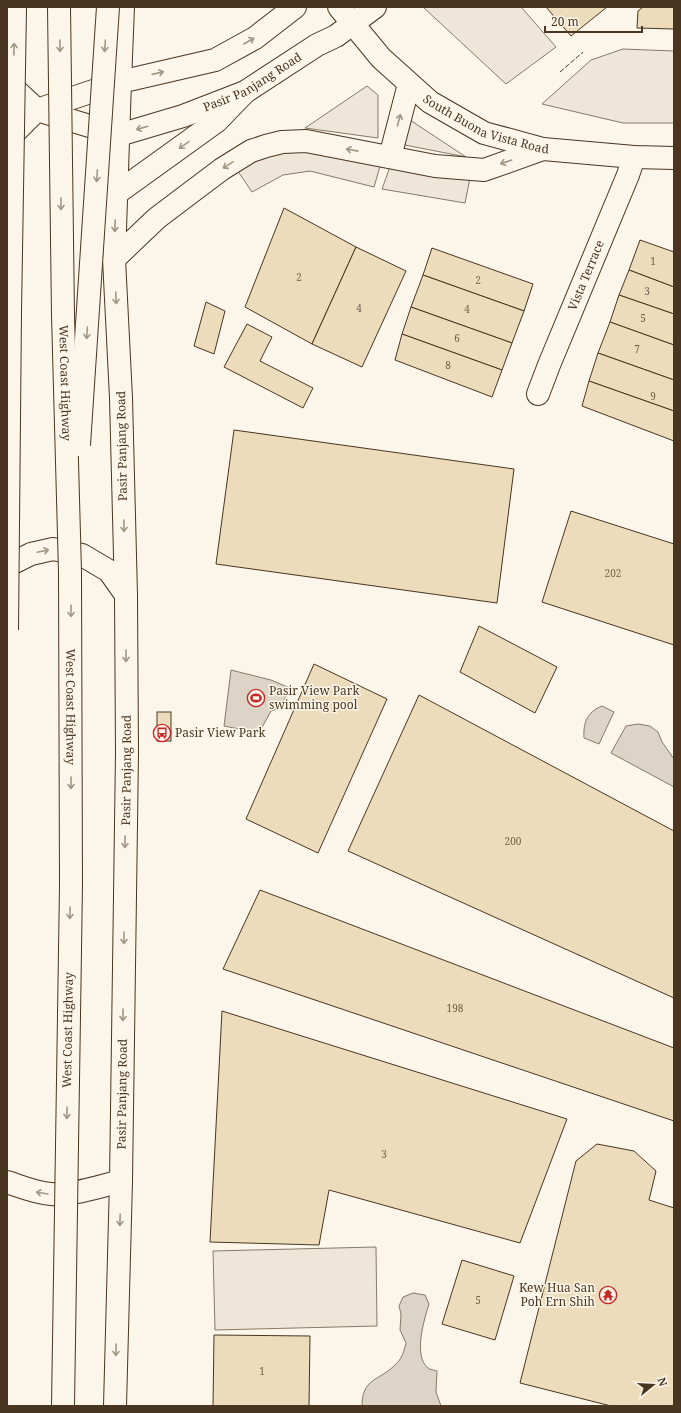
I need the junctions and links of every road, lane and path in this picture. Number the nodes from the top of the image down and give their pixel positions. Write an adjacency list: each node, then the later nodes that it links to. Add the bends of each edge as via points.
1 (15, 7): 24 (main road, one-way to 1, bridge)
2 (59, 7): 25 (main road, West Coast Highway, one-way to 25, bridge)
3 (108, 7): 25 (main road, one-way to 25, bridge)
4 (124, 7): 10 (main road, Pasir Panjang Road)
5 (295, 7): 10 (main road, one-way to 5, via 215,60 255,38)
6 (339, 7): 8 (main road, South Buona Vista Road)
7 (375, 7): 8 (main road, Pasir Panjang Road)
8 (352, 24): 11 (main road, South Buona Vista Road, via 381,58); 12 (main road, Pasir Panjang Road)
9 (7, 82): 13 (main road)
10 (120, 82): 13 (main road); 14 (main road, Pasir Panjang Road)
11 (409, 84): 16 (main road, South Buona Vista Road, via 430,102 484,133); 17 (main road, one-way to 11)
12 (244, 92): 14 (main road, Pasir Panjang Road, one-way to 14, via 183,116); 20 (main road, one-way to 20, via 217,121)
13 (37, 110): 14 (main road); 15 (main road)
14 (119, 135): 20 (main road, Pasir Panjang Road)
15 (7, 140)
16 (543, 149): 17 (main road, one-way to 17, via 484,170 435,166); 18 (main road, South Buona Vista Road)
17 (390, 157): 21 (main road, one-way to 21, via 306,141 282,142 251,151 222,169 157,218)
18 (634, 157): 19 (main road, South Buona Vista Road); 22 (main road, Vista Terrace)
19 (674, 158)
20 (117, 193): 21 (main road, Pasir Panjang Road, one-way to 21)
21 (114, 259): 26 (main road, Pasir Panjang Road, one-way to 26, via 121,398)
22 (538, 394)
23 (7, 555): 24 (main road, bridge)
24 (7, 565): 26 (main road, one-way to 26, via 31,554 53,549 82,555 109,571); 27 (main road, bridge)
25 (70, 572): 30 (main road, West Coast Highway, one-way to 30, bridge, via 71,885)
26 (126, 595): 28 (main road, Pasir Panjang Road, one-way to 28)
27 (7, 630)
28 (121, 1181): 29 (main road, one-way to 29, via 78,1192 53,1195); 31 (main road, Pasir Panjang Road, one-way to 31)
29 (7, 1182)
30 (63, 1406)
31 (115, 1406)

